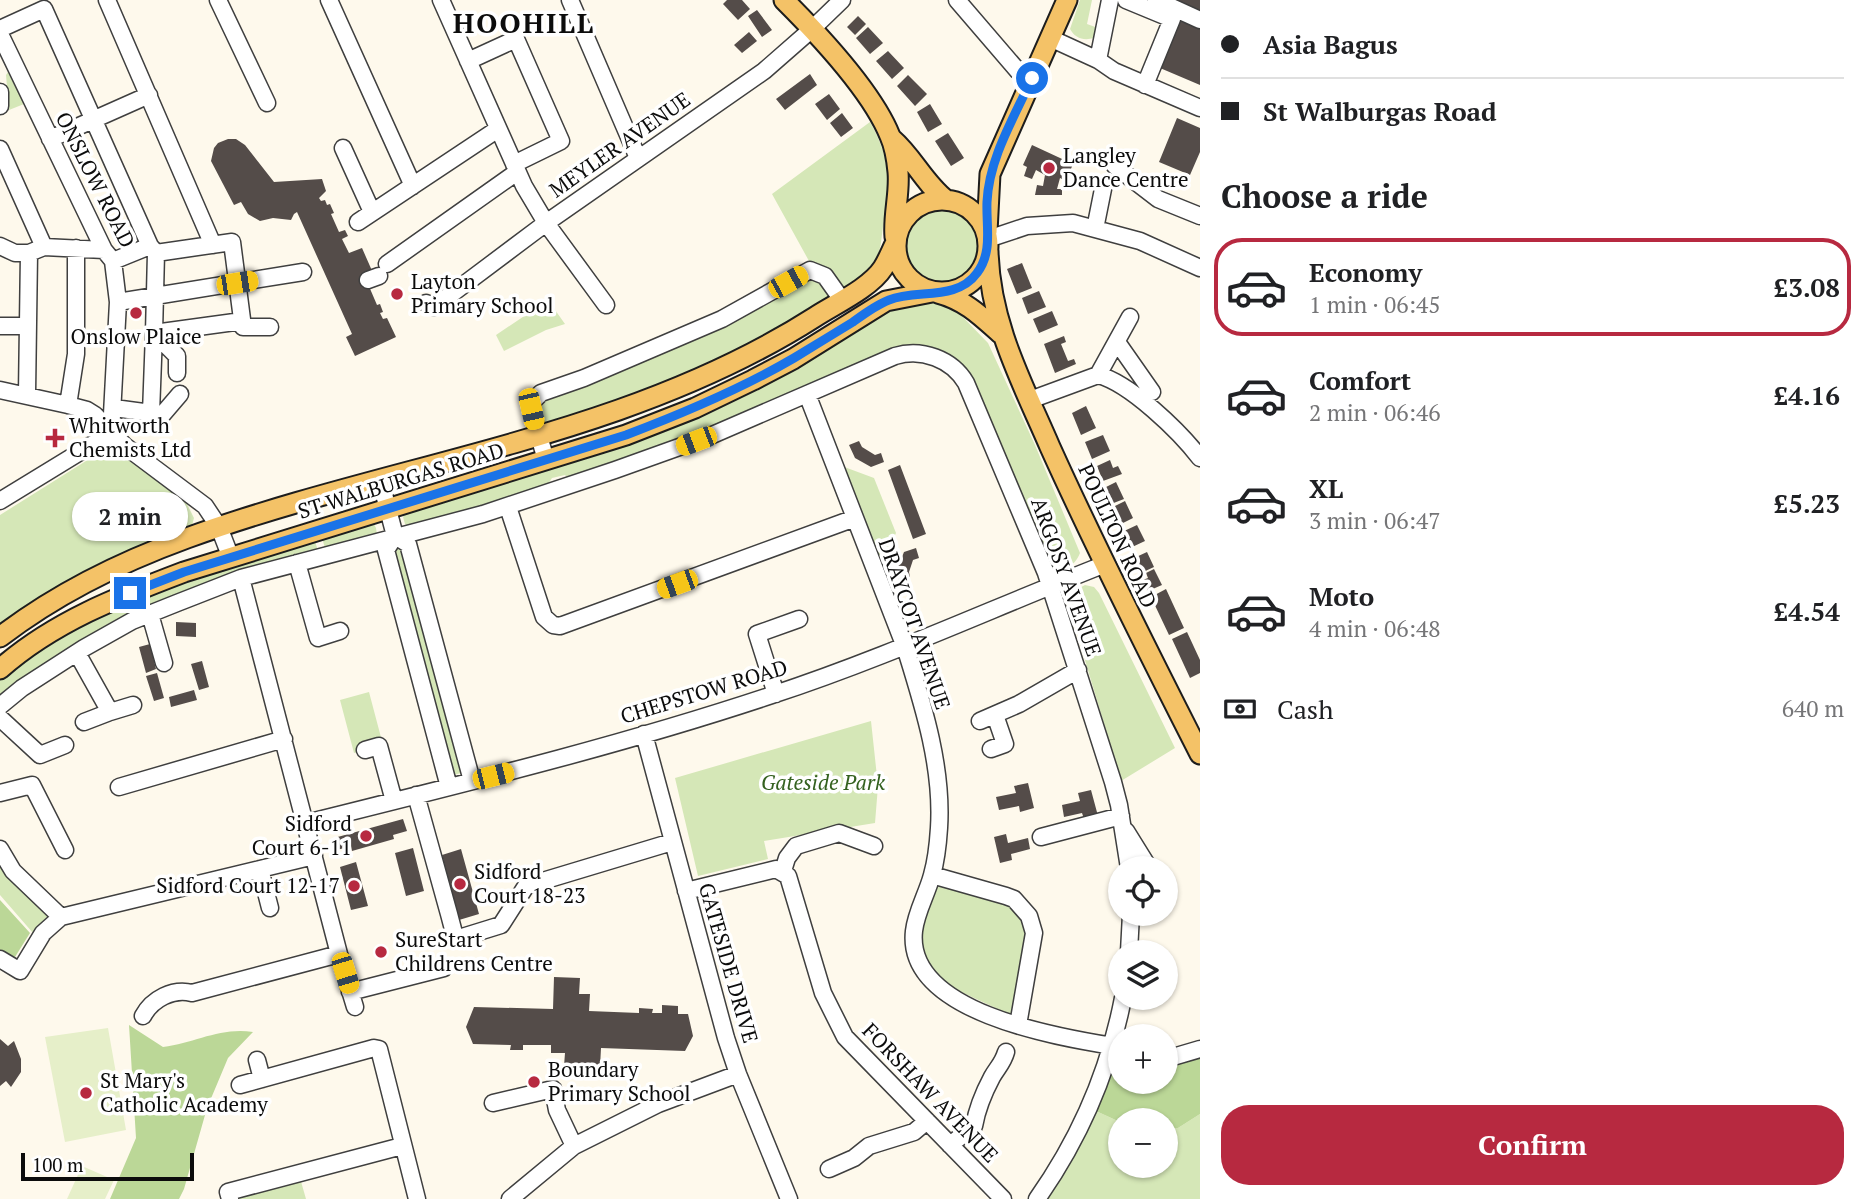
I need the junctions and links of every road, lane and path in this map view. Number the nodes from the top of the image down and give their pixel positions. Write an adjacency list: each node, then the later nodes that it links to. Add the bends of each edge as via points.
1 (107, 0): 23 (street)
2 (218, 0): 25 (street)
3 (329, 0): 39 (street)
4 (441, 0): 18 (street)
5 (570, 0): 34 (street)
6 (785, 0): 14 (main road)
7 (842, 0): 14 (street, MEYLER AVENUE)
8 (957, 0): 20 (street)
9 (1067, 0): 16 (main road)
10 (1110, 0): 17 (street)
11 (1126, 0): 21 (street, via 1172,19)
12 (1156, 0): 13 (street)
13 (1200, 20)
14 (812, 29): 30 (main road, via 867,97); 34 (street, MEYLER AVENUE, via 764,71)
15 (2, 36): 19 (street); 28 (street, via 48,7); 31 (street, ONSLOW ROAD)
16 (1050, 38): 17 (street); 37 (main road)
17 (1098, 60): 21 (street)
18 (468, 61): 29 (street); 36 (street, via 516,39 562,141)
19 (0, 64)
20 (1018, 71)
21 (1146, 85): 27 (street)
22 (0, 92): 24 (street)
23 (149, 94): 28 (street); 48 (street)
24 (0, 100): 26 (street)
25 (267, 103)
26 (0, 106)
27 (1200, 108)
28 (93, 120): 31 (street); 51 (street)
29 (498, 129): 36 (street); 39 (street)
30 (891, 138): 40 (main road); 47 (main road, via 898,176)
31 (50, 139): 53 (street, ONSLOW ROAD)
32 (343, 148): 41 (street)
33 (0, 149): 52 (street)
34 (638, 158): 44 (street, MEYLER AVENUE)
35 (1115, 166): 42 (street, via 1158,199)
36 (516, 168): 44 (street); 56 (street)
37 (990, 174): 40 (main road, via 970,193); 46 (main road, POULTON ROAD)
38 (1104, 184): 45 (street)
39 (412, 186): 41 (street)
40 (947, 200): 46 (main road, via 970,210); 47 (main road, via 924,204 911,213)
41 (372, 212): 43 (street)
42 (1200, 216)
43 (358, 222)
44 (546, 223): 62 (street, MEYLER AVENUE, via 451,295 433,307); 63 (street)
45 (1095, 229): 46 (street, via 1073,223 1027,226); 54 (street, via 1140,241)
46 (988, 241): 58 (main road, via 978,272 967,284); 70 (main road, POULTON ROAD, via 989,283)
47 (895, 243): 58 (main road, via 908,278); 60 (main road, ST WALBURGAS ROAD, via 883,269)
48 (213, 245): 51 (street); 57 (street, via 232,242)
49 (0, 246): 52 (street, via 15,253)
50 (76, 248): 52 (street); 53 (street); 80 (street, via 76,354)
51 (153, 249): 53 (street); 59 (street)
52 (36, 250): 67 (street)
53 (108, 255): 61 (street, ONSLOW ROAD)
54 (1200, 268)
55 (303, 272): 57 (street)
56 (378, 273)
57 (237, 283): 59 (street); 65 (street)
58 (934, 292): 70 (main road, POULTON ROAD, via 969,306); 87 (main road, ST WALBURGAS ROAD, via 886,301 793,359 695,408)
59 (155, 296): 61 (street); 69 (street)
60 (842, 300): 84 (main road, ST WALBURGAS ROAD, via 728,366 630,407); 84 (street, via 825,276 810,270 722,319 541,393 531,409)
61 (118, 302): 81 (street, ONSLOW ROAD)
62 (426, 303)
63 (606, 305)
64 (1130, 317): 71 (street)
65 (242, 321): 68 (street, via 243,327); 69 (street)
66 (0, 326): 67 (street)
67 (27, 326): 76 (street)
68 (270, 327)
69 (154, 332): 72 (street, via 177,356); 82 (street)
70 (1001, 334): 79 (main road, POULTON ROAD)
71 (1117, 342): 73 (street); 75 (street)
72 (177, 373)
73 (1098, 375): 79 (street); 85 (street, via 1129,391)
74 (0, 390): 76 (street)
75 (1152, 392)
76 (27, 394): 80 (street)
77 (180, 394): 82 (street, via 162,415)
78 (807, 394): 90 (street, via 682,447); 92 (street, DRAYCOT AVENUE); 99 (street, ARGOSY AVENUE, via 903,354 947,363 971,394)
79 (1030, 400): 97 (main road, POULTON ROAD)
80 (68, 405): 83 (street, via 87,410)
81 (114, 408): 82 (street); 83 (street, ONSLOW ROAD)
82 (151, 413)
83 (111, 433): 89 (street); 93 (street, via 205,506)
84 (539, 437): 87 (street); 88 (main road, ST WALBURGAS ROAD)
85 (1193, 439): 86 (street)
86 (1200, 458)
87 (546, 460): 91 (main road, ST WALBURGAS ROAD)
88 (380, 479): 91 (street); 93 (main road, ST WALBURGAS ROAD)
89 (0, 501)
90 (508, 507): 92 (street, via 544,617 560,626); 94 (street)
91 (388, 508): 94 (street); 95 (main road, ST WALBURGAS ROAD)
92 (855, 518): 104 (street, DRAYCOT AVENUE)
93 (219, 527): 95 (street); 103 (main road, ST WALBURGAS ROAD, via 101,575)
94 (395, 536): 96 (street); 121 (street, via 408,544); 123 (street, via 386,550)
95 (231, 558): 107 (main road, ST WALBURGAS ROAD, via 99,606 28,646)
96 (297, 563): 98 (street); 102 (street, via 318,638)
97 (1103, 565): 99 (street, CHEPSTOW ROAD); 120 (main road, POULTON ROAD)
98 (241, 578): 100 (street); 116 (street)
99 (1050, 586): 104 (street, CHEPSTOW ROAD); 108 (street, ARGOSY AVENUE)
100 (150, 614): 105 (street); 106 (street)
101 (799, 619): 109 (street, via 757,634)
102 (340, 631)
103 (0, 637)
104 (905, 647): 109 (street, CHEPSTOW ROAD); 139 (street, DRAYCOT AVENUE, via 927,725 938,787 939,831)
105 (76, 653): 111 (street); 112 (street)
106 (164, 663)
107 (0, 669)
108 (1078, 670): 119 (street, via 987,718 1005,744); 127 (street, ARGOSY AVENUE)
109 (776, 694): 115 (street, CHEPSTOW ROAD)
110 (133, 705): 112 (street)
111 (0, 706)
112 (110, 712): 114 (street)
113 (0, 718): 117 (street, via 40,755)
114 (84, 722)
115 (644, 734): 121 (street, CHEPSTOW ROAD); 130 (street, GATESIDE DRIVE)
116 (284, 739): 122 (street); 128 (street)
117 (65, 745)
118 (365, 750): 126 (street, via 379,746)
119 (991, 750)
120 (1200, 754)
121 (472, 781): 123 (street, CHEPSTOW ROAD)
122 (120, 787)
123 (449, 787): 125 (street, CHEPSTOW ROAD)
124 (0, 793): 133 (street, via 32,786)
125 (416, 795): 126 (street, CHEPSTOW ROAD); 130 (street, via 454,933 459,937 500,925 526,886)
126 (394, 801): 128 (street, CHEPSTOW ROAD)
127 (1122, 821): 129 (street); 135 (street, ARGOSY AVENUE); 136 (street)
128 (306, 823): 134 (street)
129 (1041, 837)
130 (672, 842): 140 (street, GATESIDE DRIVE)
131 (874, 846): 138 (street, via 840,826 796,846)
132 (0, 849): 142 (street, via 13,872)
133 (65, 850)
134 (314, 856): 137 (street); 143 (street)
135 (1127, 856)
136 (1142, 856)
137 (260, 869): 141 (street); 142 (street)
138 (782, 871): 140 (street); 158 (street, FORSHAW AVENUE, via 791,881 823,993 838,1024 853,1046)
139 (932, 876): 147 (street, DRAYCOT AVENUE, via 914,930 916,952 927,976 958,1001); 147 (street, via 1014,899 1030,916 1034,933)
140 (686, 891): 153 (street, GATESIDE DRIVE)
141 (270, 908)
142 (61, 917): 144 (street, via 43,933 20,971)
143 (339, 954): 145 (street, via 353,1000); 146 (street, via 192,993 164,996)
144 (0, 959)
145 (444, 968)
146 (142, 1016)
147 (1018, 1025): 148 (street, DRAYCOT AVENUE)
148 (1108, 1044)
149 (1200, 1049): 150 (street)
150 (1178, 1055)
151 (257, 1060): 155 (street)
152 (1007, 1062): 159 (street, via 993,1075 974,1126)
153 (738, 1074): 161 (street, via 658,1104); 166 (street, GATESIDE DRIVE)
154 (1108, 1076): 168 (street, via 1058,1170)
155 (262, 1079): 156 (street); 160 (street, via 379,1049)
156 (240, 1085)
157 (493, 1103): 161 (street, via 553,1089 557,1110)
158 (927, 1121): 159 (street, FORSHAW AVENUE); 162 (street, via 914,1132 869,1146)
159 (950, 1145): 167 (street, FORSHAW AVENUE)
160 (402, 1146): 163 (street, via 228,1192); 164 (street)
161 (574, 1146): 165 (street)
162 (829, 1169)
163 (230, 1199)
164 (416, 1199)
165 (510, 1199)
166 (789, 1199)
167 (1003, 1199)
168 (1037, 1199)

